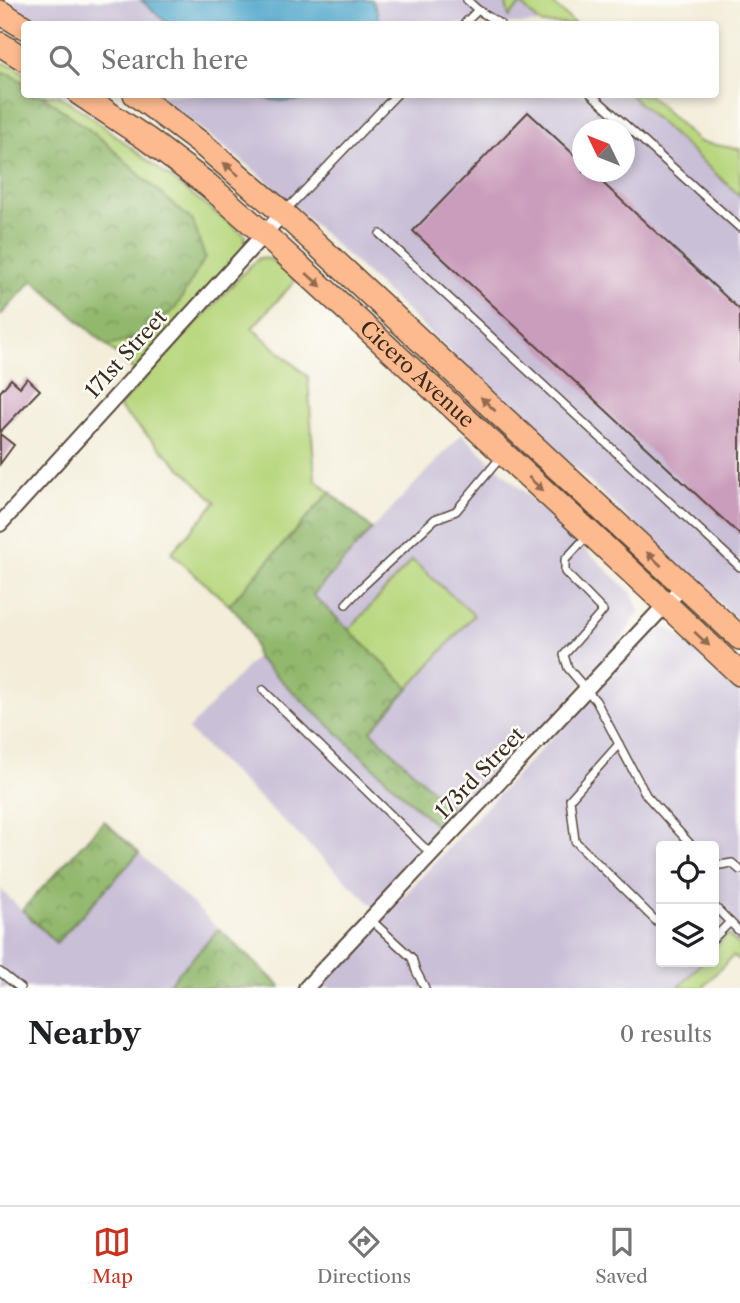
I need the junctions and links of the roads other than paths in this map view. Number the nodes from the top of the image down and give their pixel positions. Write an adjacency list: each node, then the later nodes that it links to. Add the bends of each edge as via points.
1 (467, 0): 2 (lane)
2 (478, 10): 4 (lane); 5 (lane)
3 (0, 12): 6 (main road)
4 (467, 21)
5 (495, 21)
6 (21, 25)
7 (0, 44): 8 (main road)
8 (21, 57)
9 (85, 98): 15 (main road, Cicero Avenue, via 153,143)
10 (140, 98): 13 (main road, Cicero Avenue, one-way to 10)
11 (393, 98): 13 (lane)
12 (595, 98): 14 (lane)
13 (283, 213): 15 (street, 171st Street); 21 (main road, Cicero Avenue, one-way to 13)
14 (740, 229)
15 (264, 234): 17 (main road, Cicero Avenue, one-way to 17); 18 (street, 171st Street)
16 (380, 234): 20 (lane)
17 (504, 454): 19 (main road, Cicero Avenue, one-way to 19); 22 (lane, via 456,510 435,519)
18 (0, 524)
19 (590, 533): 23 (main road, Cicero Avenue); 27 (lane, via 565,560 565,572 603,611 564,655)
20 (740, 568)
21 (683, 586): 23 (street, 173rd Street); 24 (main road, Cicero Avenue)
22 (346, 604)
23 (666, 605): 25 (main road, Cicero Avenue, one-way to 25); 27 (street, 173rd Street)
24 (740, 638)
25 (740, 674)
26 (263, 690): 30 (lane)
27 (586, 691): 28 (lane); 30 (street, 173rd Street)
28 (619, 744): 29 (lane, via 646,795); 35 (lane, via 570,799 575,841)
29 (687, 841)
30 (431, 854): 34 (street, 173rd Street)
31 (719, 865): 32 (lane, via 732,863)
32 (740, 870)
33 (719, 911): 36 (lane)
34 (370, 919): 41 (street, 173rd Street); 42 (lane, via 412,958)
35 (656, 921)
36 (730, 922): 37 (lane); 38 (lane)
37 (740, 930)
38 (719, 933)
39 (0, 972): 40 (lane)
40 (20, 988)
41 (306, 988)
42 (425, 988)

